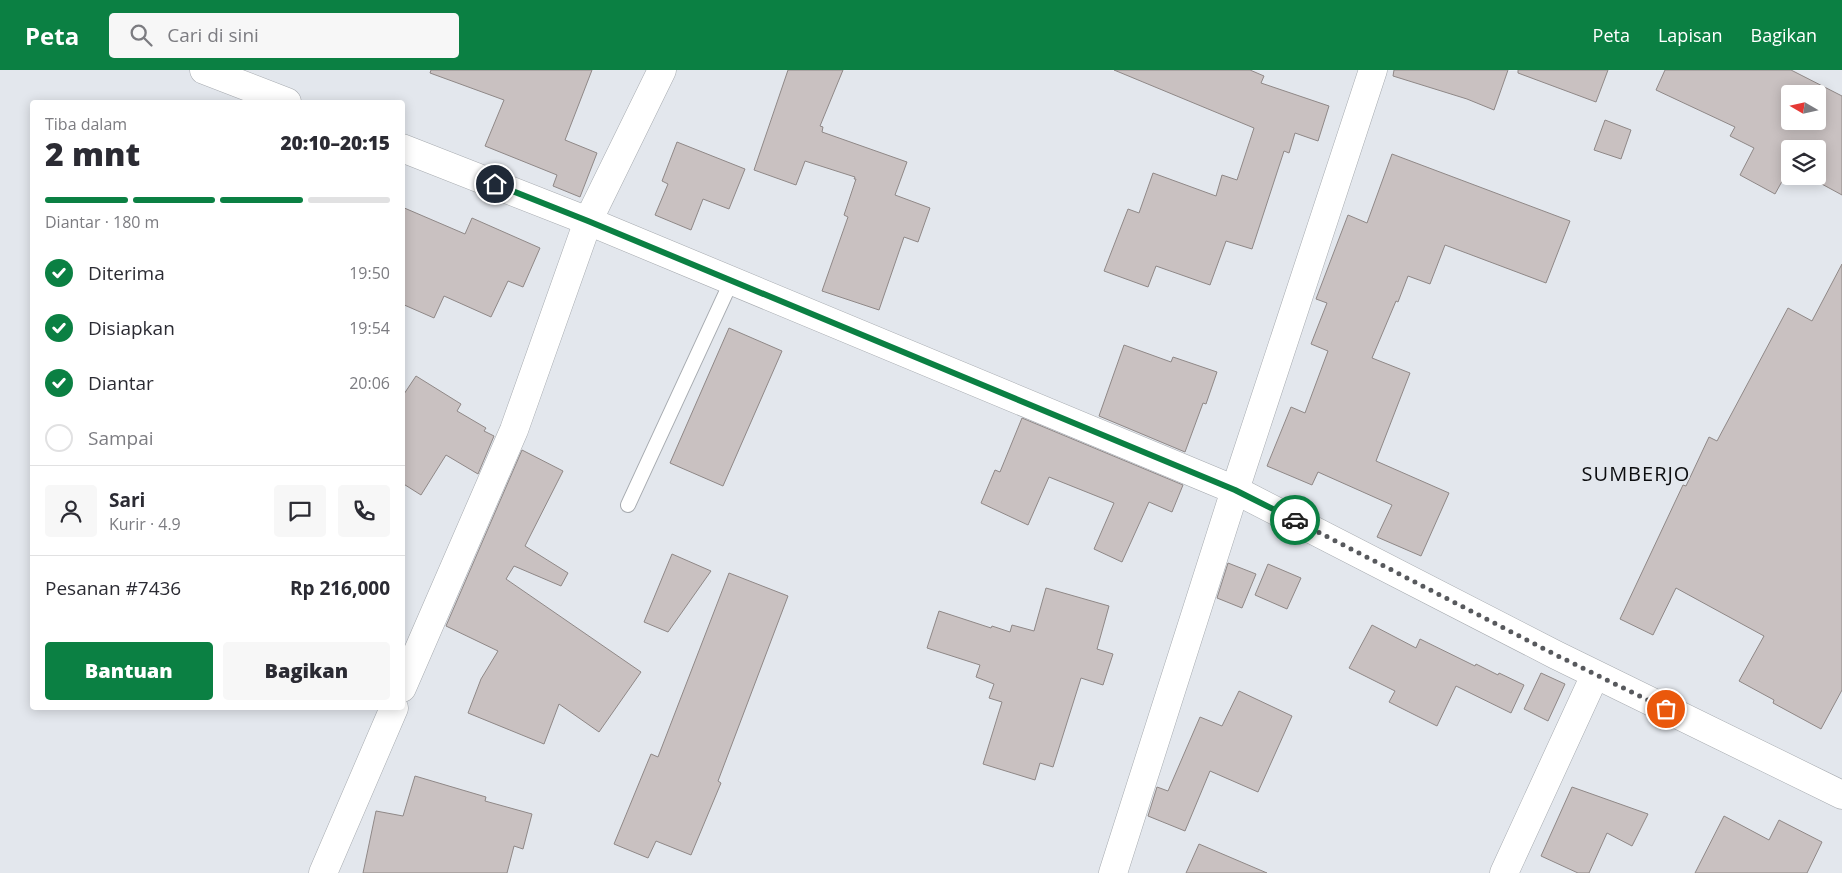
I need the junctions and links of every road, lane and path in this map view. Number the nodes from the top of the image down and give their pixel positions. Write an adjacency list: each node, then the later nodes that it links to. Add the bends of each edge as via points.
1 (204, 70): 4 (street)
2 (662, 70): 6 (street)
3 (1373, 70): 8 (street)
4 (283, 100)
5 (405, 149): 6 (street)
6 (588, 221): 7 (street); 11 (street, via 514,430)
7 (732, 282): 8 (street); 9 (lane)
8 (1235, 490): 10 (street); 15 (street)
9 (628, 505)
10 (1595, 675): 13 (street); 16 (street)
11 (405, 681)
12 (393, 710): 14 (street)
13 (1842, 795)
14 (323, 873)
15 (1113, 873)
16 (1504, 873)

